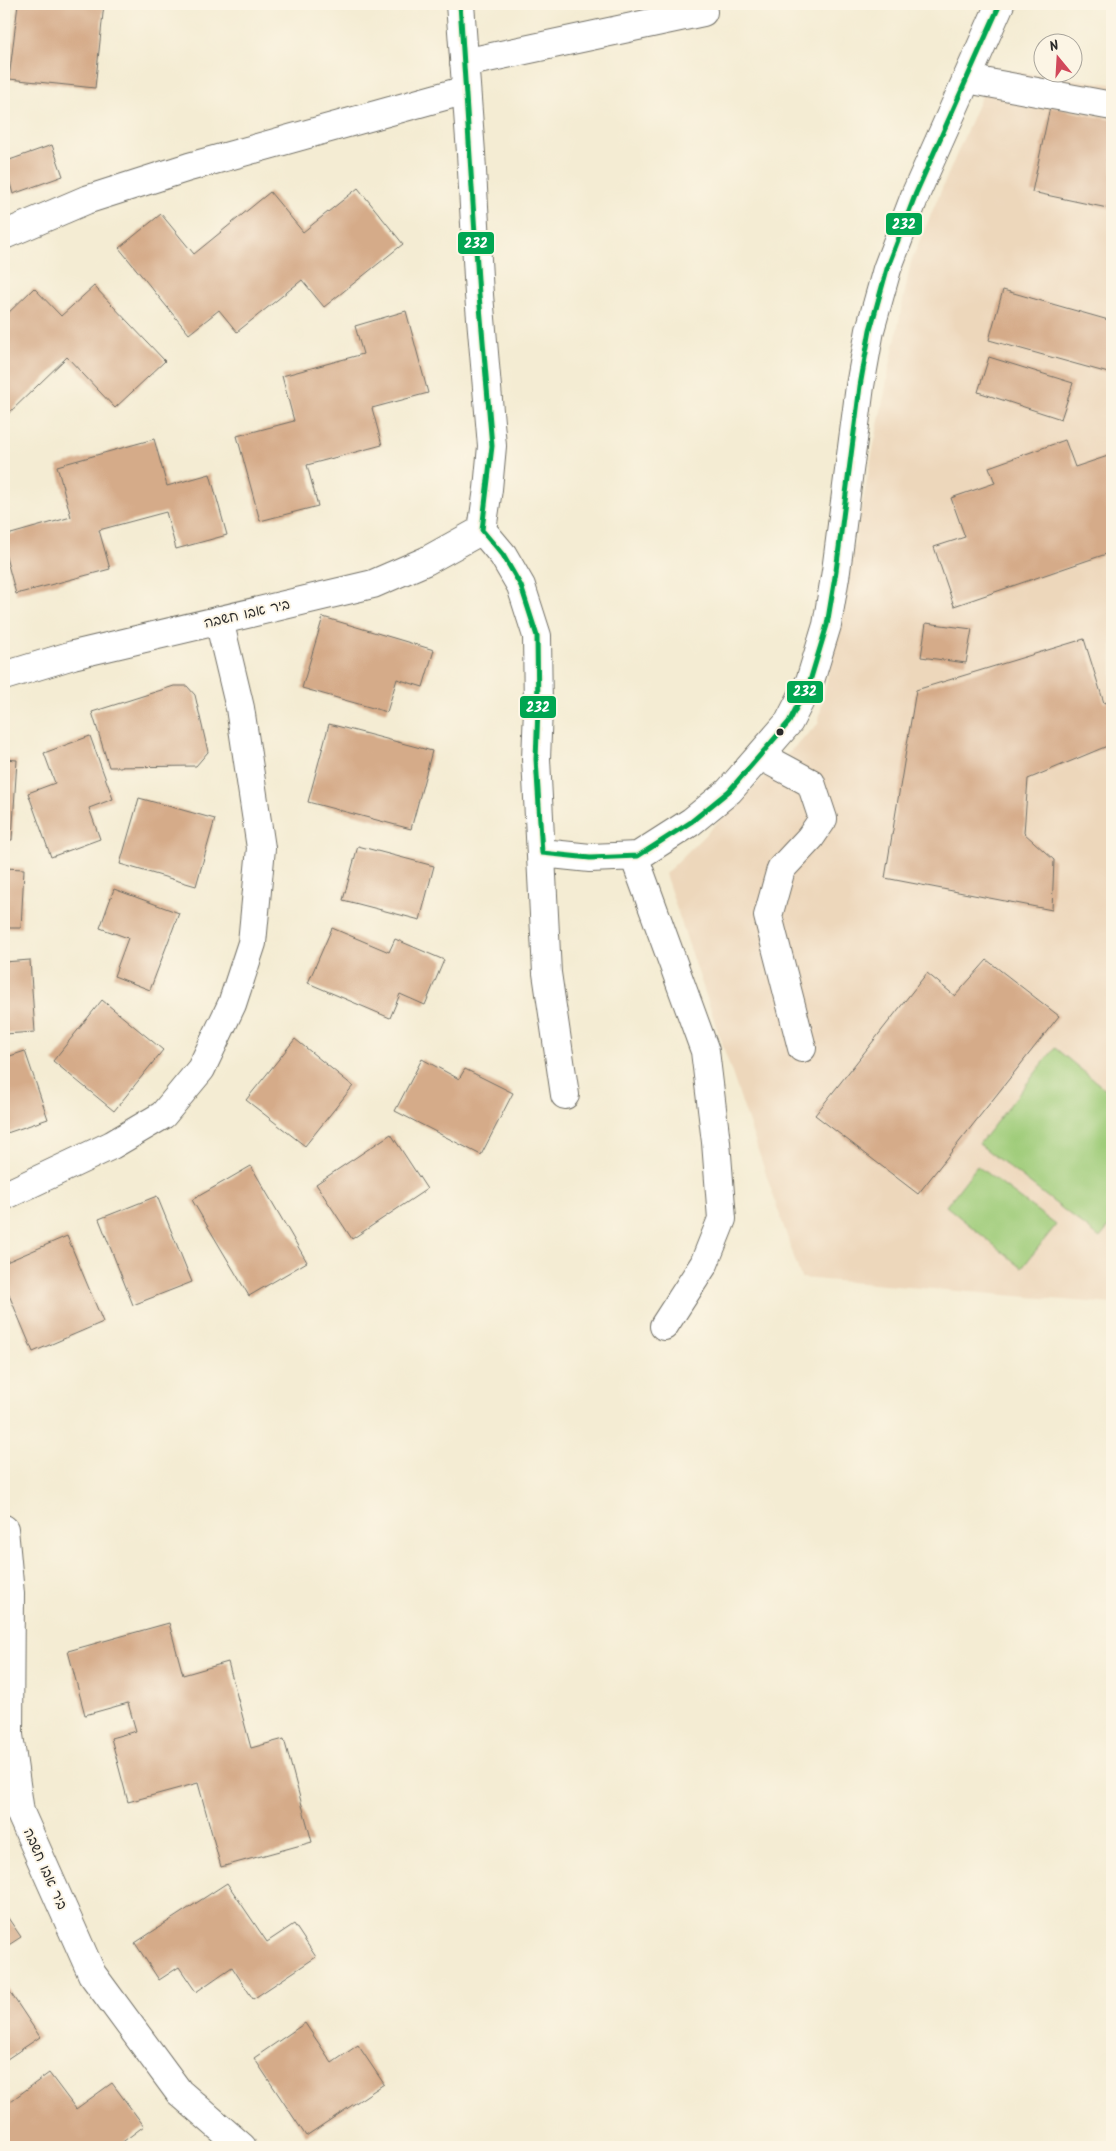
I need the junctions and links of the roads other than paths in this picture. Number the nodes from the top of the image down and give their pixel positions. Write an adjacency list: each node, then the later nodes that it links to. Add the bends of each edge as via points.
1 (460, 4): 4 (street)
2 (1000, 4): 5 (street)
3 (703, 12): 4 (street)
4 (464, 63): 6 (street)
5 (967, 78): 7 (street); 12 (street, via 886,269 870,330 827,625 813,672 789,722)
6 (466, 90): 8 (street, via 190,167 86,200); 9 (street, via 492,446)
7 (1112, 106)
8 (4, 235)
9 (482, 530): 10 (street, ביר אבו חשבה, via 426,561 373,584); 13 (street, via 503,555 522,586 537,636 536,759)
10 (219, 620): 11 (street, ביר אבו חשבה, via 73,655); 17 (street, via 240,708 261,848 252,943 232,1004 201,1069 163,1115 112,1145)
11 (4, 676)
12 (761, 756): 14 (street, via 729,791 691,822); 15 (street, via 811,783 822,819 810,838 780,869 768,916)
13 (542, 853): 14 (street, via 590,858); 16 (street, via 547,972)
14 (634, 856): 18 (street, via 705,1051 722,1219 704,1264)
15 (802, 1048)
16 (566, 1095)
17 (4, 1196)
18 (664, 1326)
19 (4, 1529): 20 (street, ביר אבו חשבה, via 10,1594 9,1735 20,1812 92,1974 178,2092)
20 (242, 2147)

